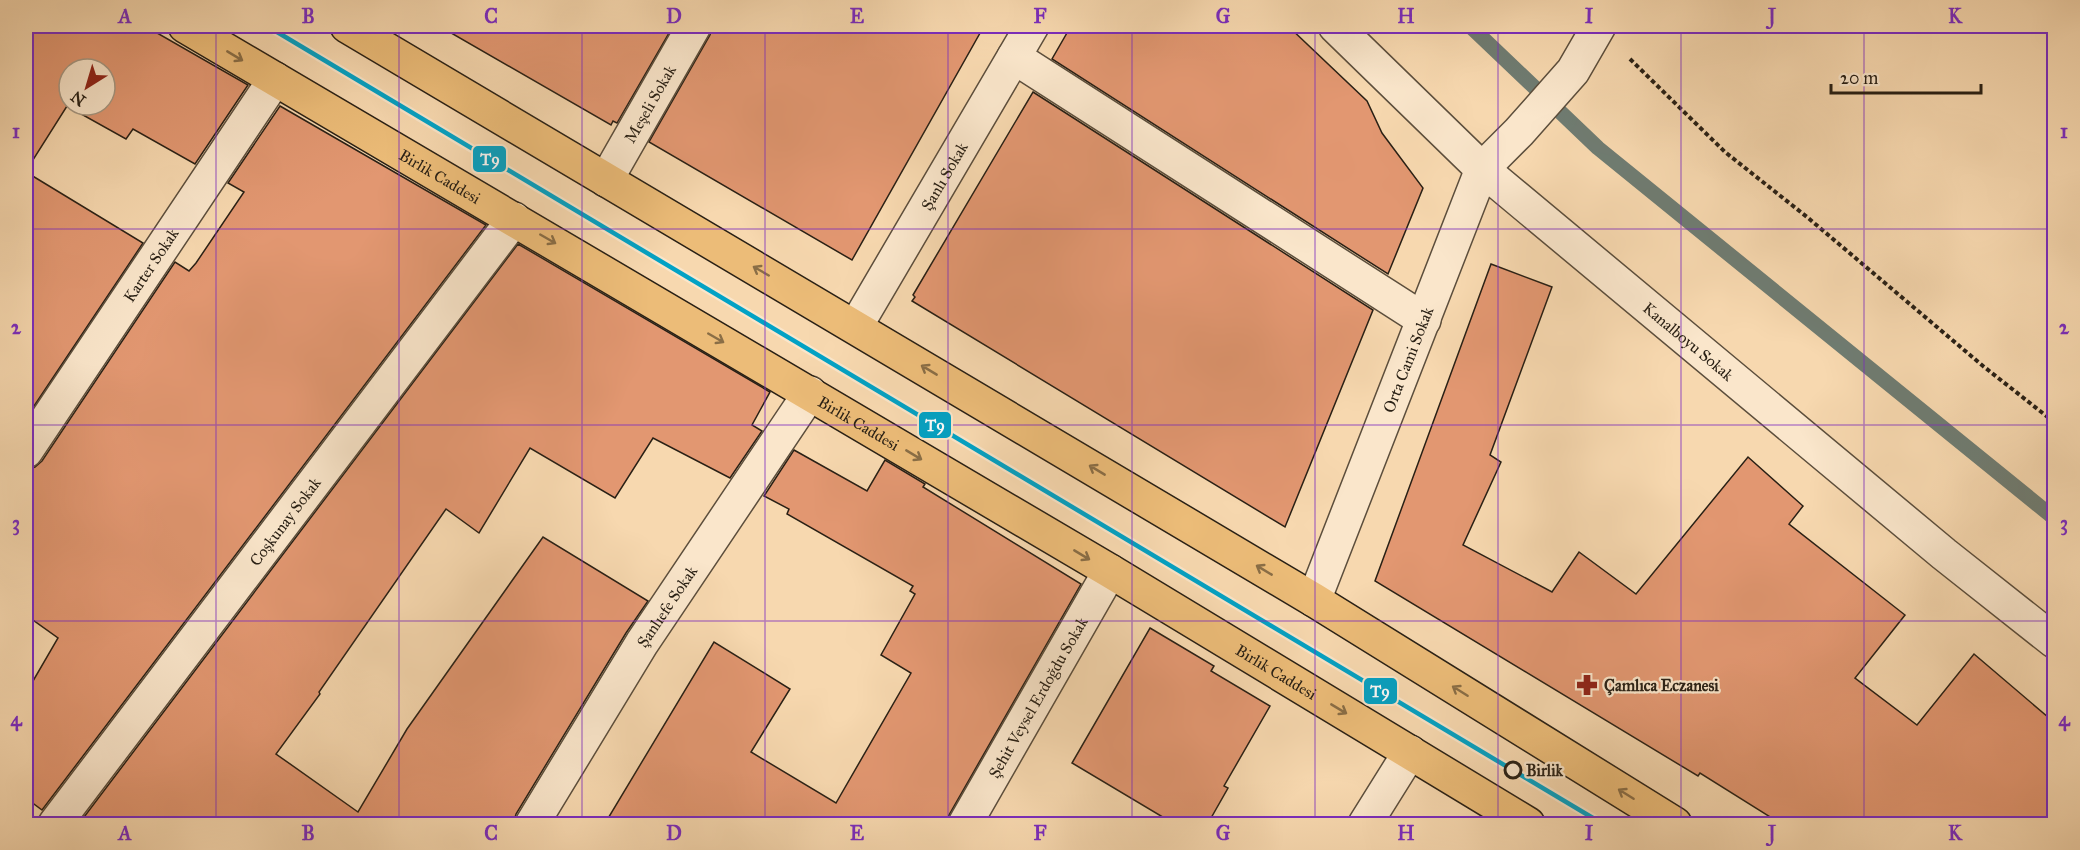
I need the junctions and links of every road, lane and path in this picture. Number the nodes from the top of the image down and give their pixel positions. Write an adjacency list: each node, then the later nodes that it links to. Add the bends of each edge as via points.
1 (185, 26): 8 (main road, Birlik Caddesi, one-way to 8)
2 (694, 26): 10 (street, Meşeli Sokak)
3 (1032, 26): 7 (street, Şanlı Sokak)
4 (1335, 26): 9 (street, Kanalboyu Sokak)
5 (1598, 26): 9 (street, Orta Cami Sokak, via 1573,71); 15 (path, via 1725,152)
6 (362, 29): 10 (main road)
7 (1014, 57): 12 (street); 13 (street, Şanlı Sokak)
8 (275, 79): 11 (main road, Birlik Caddesi); 16 (street, Karter Sokak)
9 (1482, 168): 12 (street, Orta Cami Sokak); 19 (street, Kanalboyu Sokak, via 1935,547)
10 (606, 180): 13 (main road, one-way to 10)
11 (514, 219): 14 (main road, Birlik Caddesi, one-way to 14); 21 (street, Coşkunay Sokak)
12 (1424, 320): 18 (street, Orta Cami Sokak)
13 (855, 326): 18 (main road, one-way to 13)
14 (810, 393): 17 (main road, Birlik Caddesi, one-way to 17); 22 (street, Şanlıefe Sokak, via 642,643)
15 (2055, 422)
16 (26, 452)
17 (1110, 571): 20 (main road, Birlik Caddesi, one-way to 20); 23 (street, Şehit Veysel Erdoğdu Sokak)
18 (1314, 600): 26 (main road, one-way to 18)
19 (2055, 641)
20 (1410, 752): 24 (street); 25 (main road, Birlik Caddesi)
21 (56, 825)
22 (532, 825)
23 (965, 825)
24 (1365, 825)
25 (1528, 825)
26 (1675, 825)

